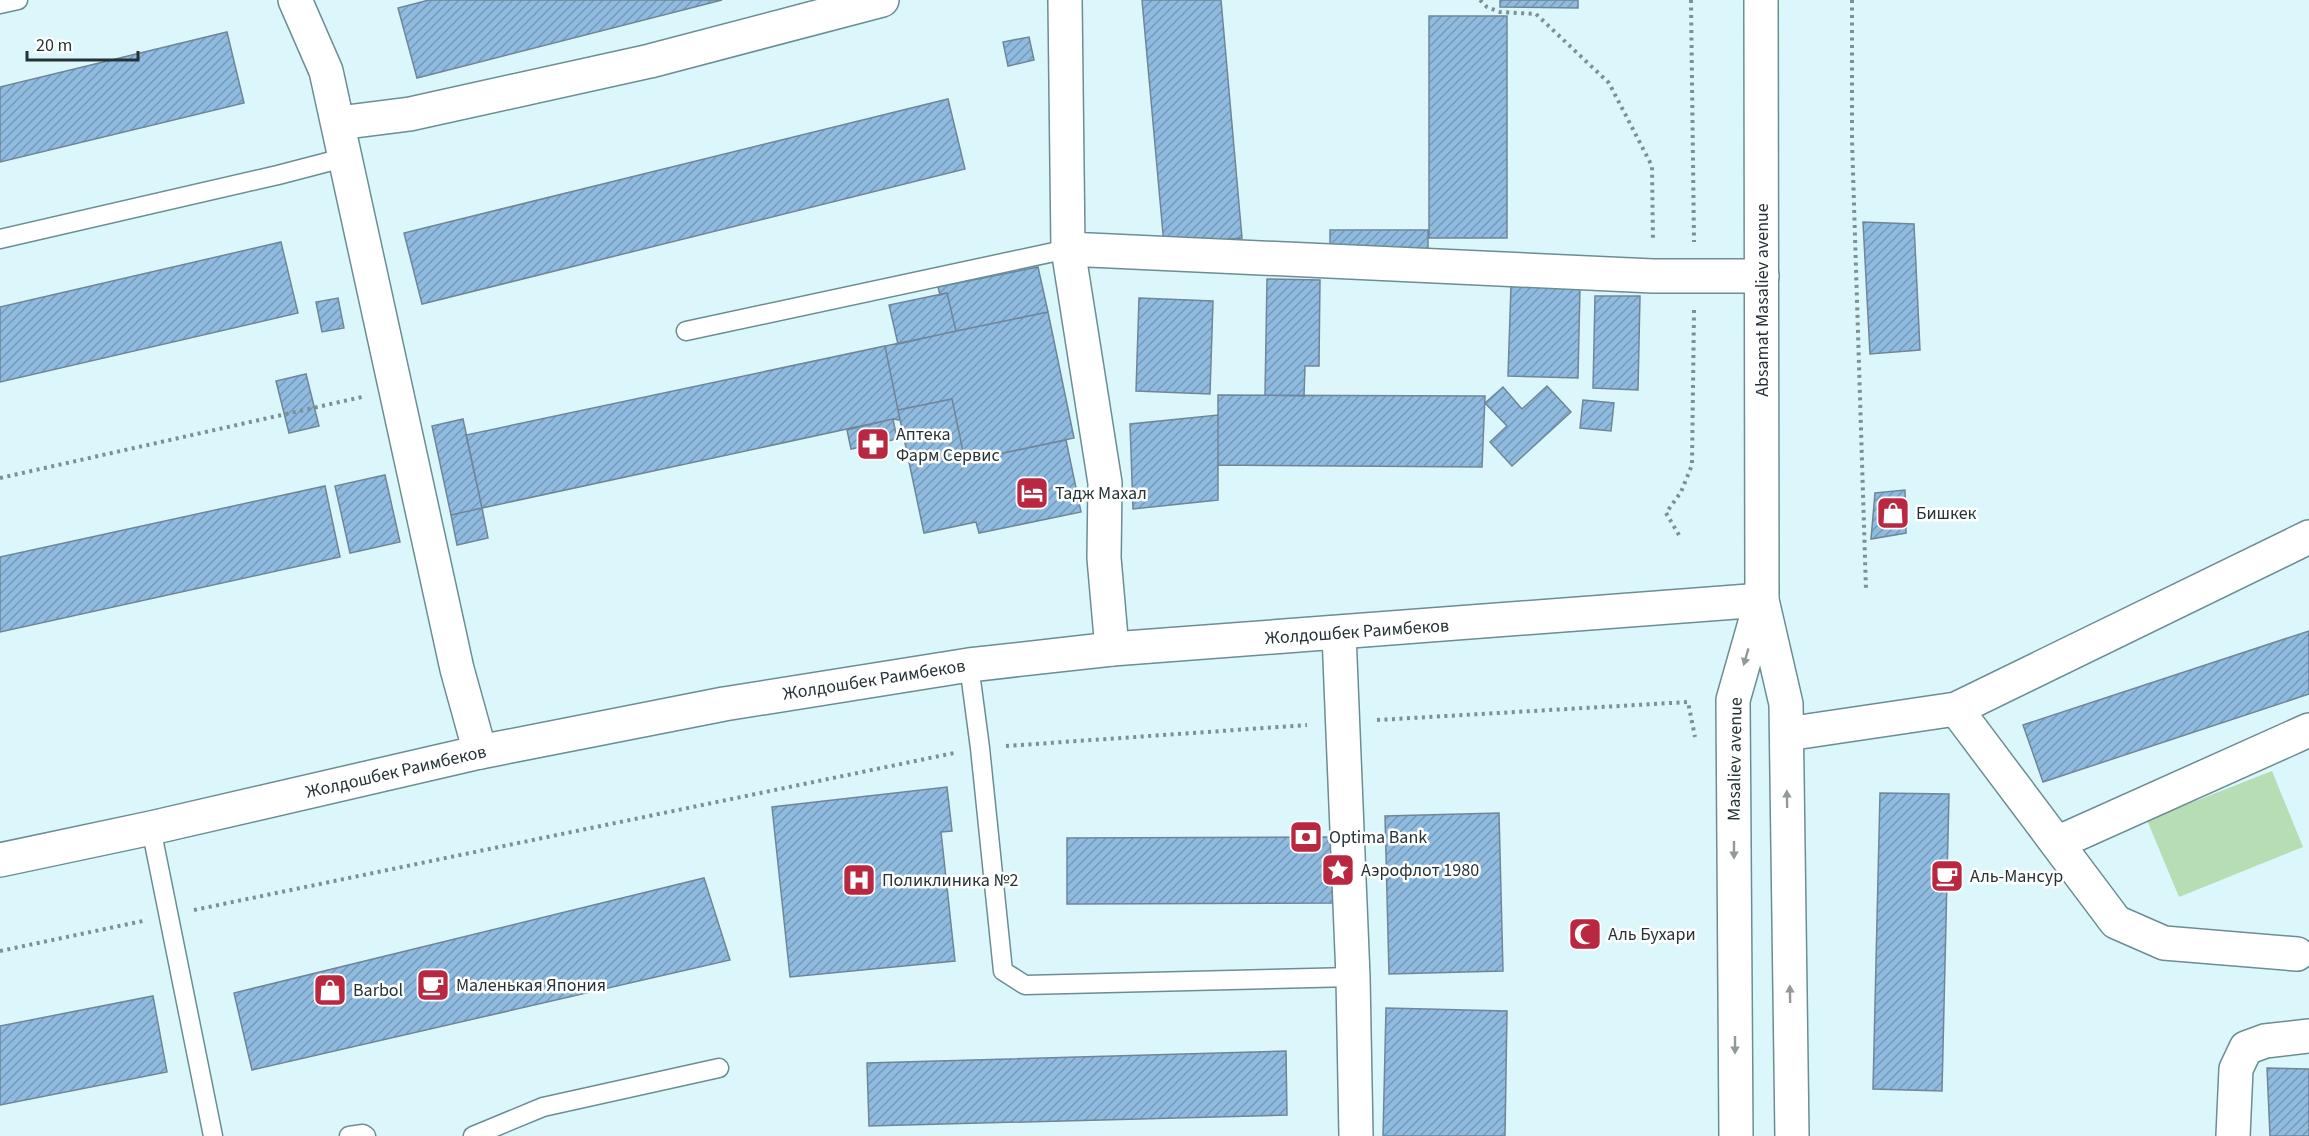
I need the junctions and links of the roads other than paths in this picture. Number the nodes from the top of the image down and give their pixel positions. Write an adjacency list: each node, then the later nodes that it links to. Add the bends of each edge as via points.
1 (18, 0): 6 (lane)
2 (295, 0): 7 (street, via 326,71)
3 (882, 0): 7 (street, via 650,61 410,114)
4 (1065, 0): 10 (street)
5 (1761, 0): 11 (street, Absamat Masaliev avenue)
6 (0, 4)
7 (339, 123): 8 (street)
8 (346, 157): 9 (lane); 21 (street, via 457,669)
9 (0, 239)
10 (1068, 249): 11 (street, via 1653,276); 12 (lane); 16 (street, via 1104,483 1104,558)
11 (1762, 276): 14 (street, Absamat Masaliev avenue)
12 (686, 331)
13 (2309, 537): 18 (street)
14 (1762, 600): 15 (street, Жолдошбек Раимбеков); 20 (street, via 1786,704); 34 (street, Masaliev avenue, one-way to 34, via 1733,700)
15 (1339, 634): 16 (street, Жолдошбек Раимбеков); 26 (street)
16 (1112, 650): 17 (street, Жолдошбек Раимбеков)
17 (969, 665): 21 (street, Жолдошбек Раимбеков, via 724,704); 26 (lane, via 1003,971 1025,985)
18 (1956, 709): 20 (street); 23 (street)
19 (2309, 730): 23 (street)
20 (1787, 734): 35 (street, one-way to 20)
21 (480, 752): 22 (street, Жолдошбек Раимбеков)
22 (152, 828): 24 (street, Жолдошбек Раимбеков); 29 (lane)
23 (2057, 843): 25 (street, via 2116,922 2164,943)
24 (0, 860)
25 (2297, 954)
26 (1353, 978): 33 (street)
27 (2309, 1036): 36 (street, via 2265,1041 2246,1048 2236,1069)
28 (719, 1068): 32 (lane, via 543,1107)
29 (213, 1136)
30 (349, 1136): 31 (lane)
31 (366, 1136)
32 (473, 1136)
33 (1356, 1136)
34 (1736, 1136)
35 (1792, 1136)
36 (2233, 1136)

